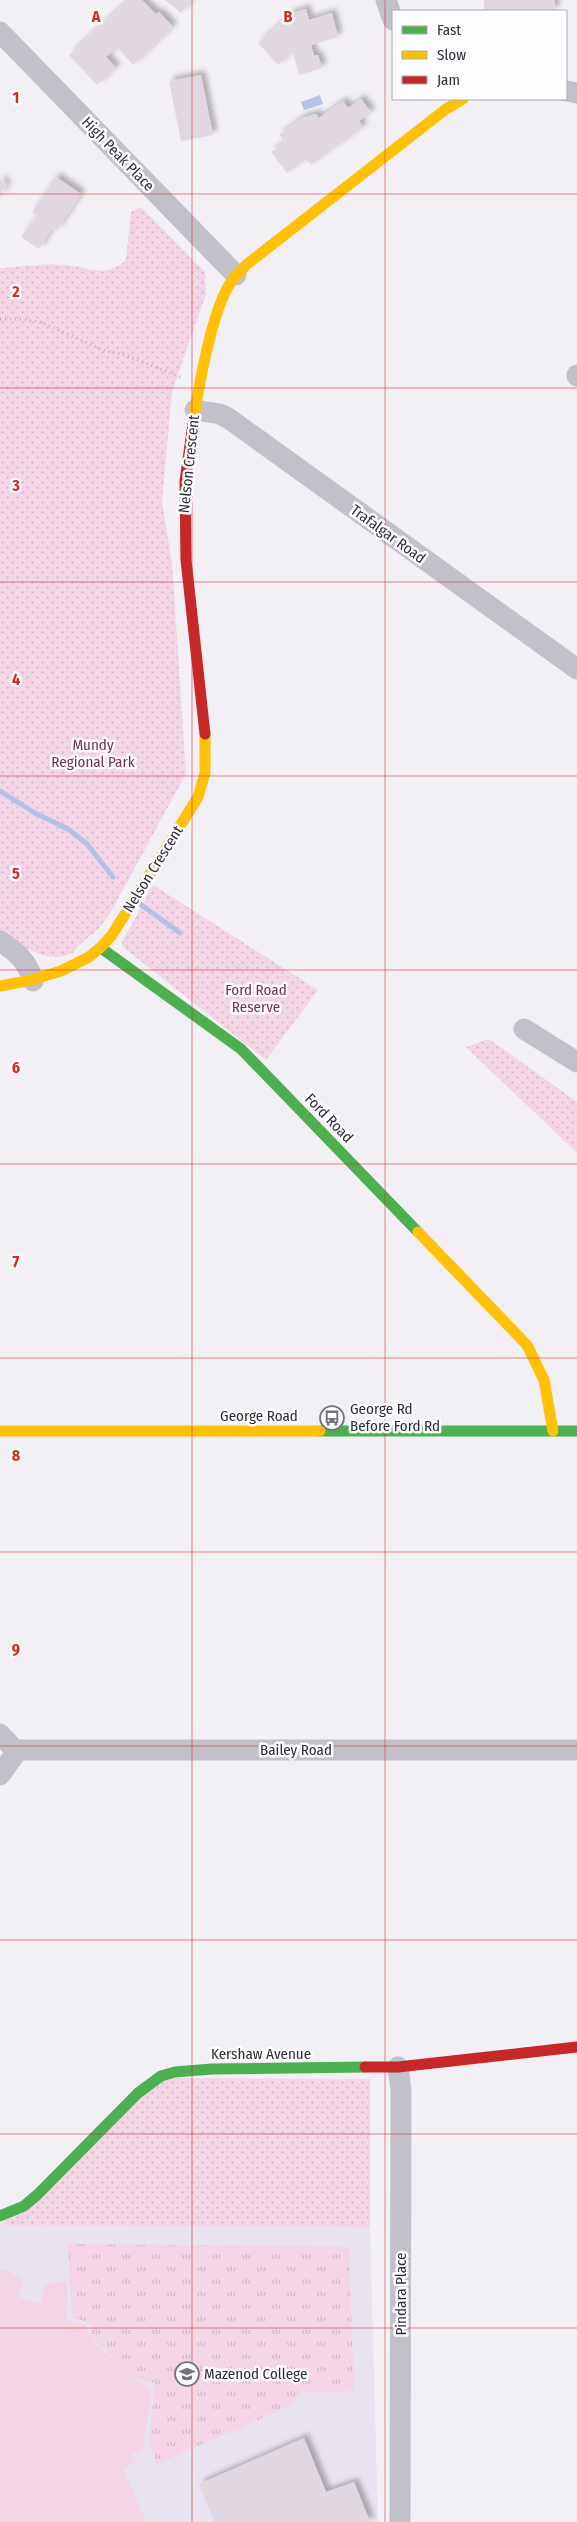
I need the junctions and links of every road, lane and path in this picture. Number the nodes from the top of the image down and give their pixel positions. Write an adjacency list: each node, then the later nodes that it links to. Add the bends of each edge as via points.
1 (386, 0): 2 (street)
2 (392, 17)
3 (0, 32): 5 (street, High Peak Place)
4 (449, 102): 5 (street, Nelson Crescent)
5 (236, 275): 8 (street, Nelson Crescent, via 218,308)
6 (0, 319): 7 (path, via 43,323 105,351 123,354)
7 (183, 378)
8 (194, 410): 9 (street, Trafalgar Road, via 228,418); 11 (street, Nelson Crescent, via 185,482 184,527 206,743 205,773 198,797 182,824)
9 (577, 669)
10 (0, 941): 12 (street, via 20,955)
11 (101, 948): 12 (street, via 62,972); 17 (street, Ford Road, via 241,1049 522,1339 546,1380)
12 (33, 981): 13 (street)
13 (0, 986)
14 (524, 1029): 15 (street)
15 (577, 1062)
16 (0, 1431): 17 (street, George Road)
17 (553, 1431): 18 (street, George Road)
18 (577, 1431)
19 (0, 1734): 20 (street)
20 (14, 1750): 21 (street, Bailey Road); 22 (street, via 14,1757)
21 (577, 1750)
22 (0, 1775)
23 (577, 2047): 24 (street, Kershaw Avenue)
24 (398, 2067): 25 (street, Kershaw Avenue, via 212,2069 161,2076 138,2093 31,2200); 26 (street, Pindara Place, via 401,2090)
25 (0, 2216)
26 (400, 2522)

